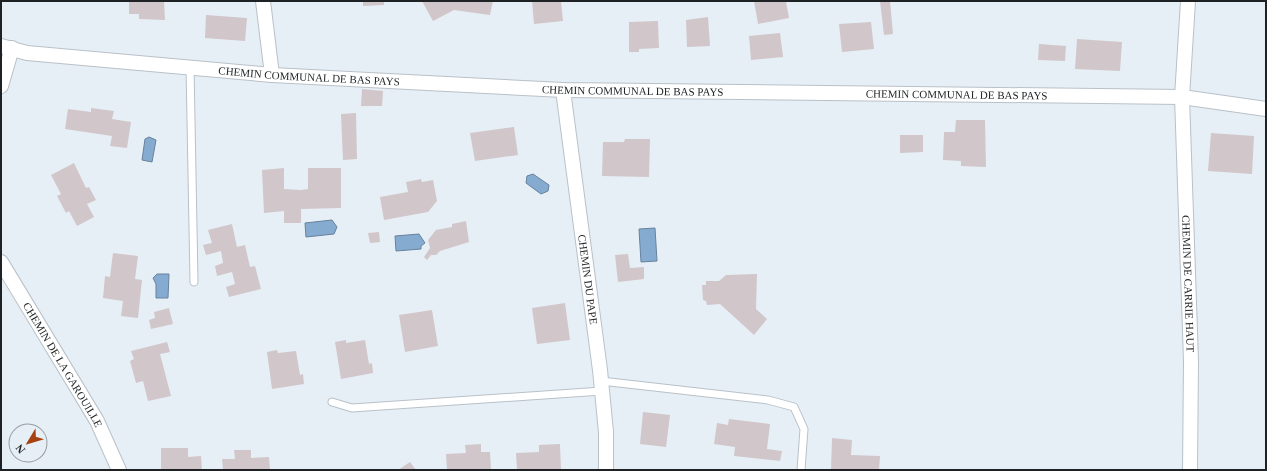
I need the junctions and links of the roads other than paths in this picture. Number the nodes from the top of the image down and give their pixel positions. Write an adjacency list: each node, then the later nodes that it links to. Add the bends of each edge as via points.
1 (263, 1): 5 (street)
2 (1188, 1): 8 (street, CHEMIN DE CARRIE HAUT)
3 (6, 47): 4 (street, CHEMIN COMMUNAL DE BAS PAYS, via 27,52); 6 (street)
4 (190, 67): 5 (street, CHEMIN COMMUNAL DE BAS PAYS); 11 (lane)
5 (272, 75): 7 (street, CHEMIN COMMUNAL DE BAS PAYS)
6 (1, 86)
7 (563, 90): 8 (street, CHEMIN COMMUNAL DE BAS PAYS); 12 (street, CHEMIN DU PAPE)
8 (1182, 97): 9 (street, CHEMIN COMMUNAL DE BAS PAYS); 17 (street, CHEMIN DE CARRIE HAUT, via 1191,361)
9 (1266, 110)
10 (1, 262): 14 (street, CHEMIN DE LA GAROUILLE, via 97,422)
11 (194, 282)
12 (602, 386): 13 (lane, via 352,408); 15 (street, CHEMIN DU PAPE); 16 (lane, via 768,400 794,407 804,429)
13 (332, 402)
14 (119, 470)
15 (606, 470)
16 (801, 470)
17 (1190, 470)

